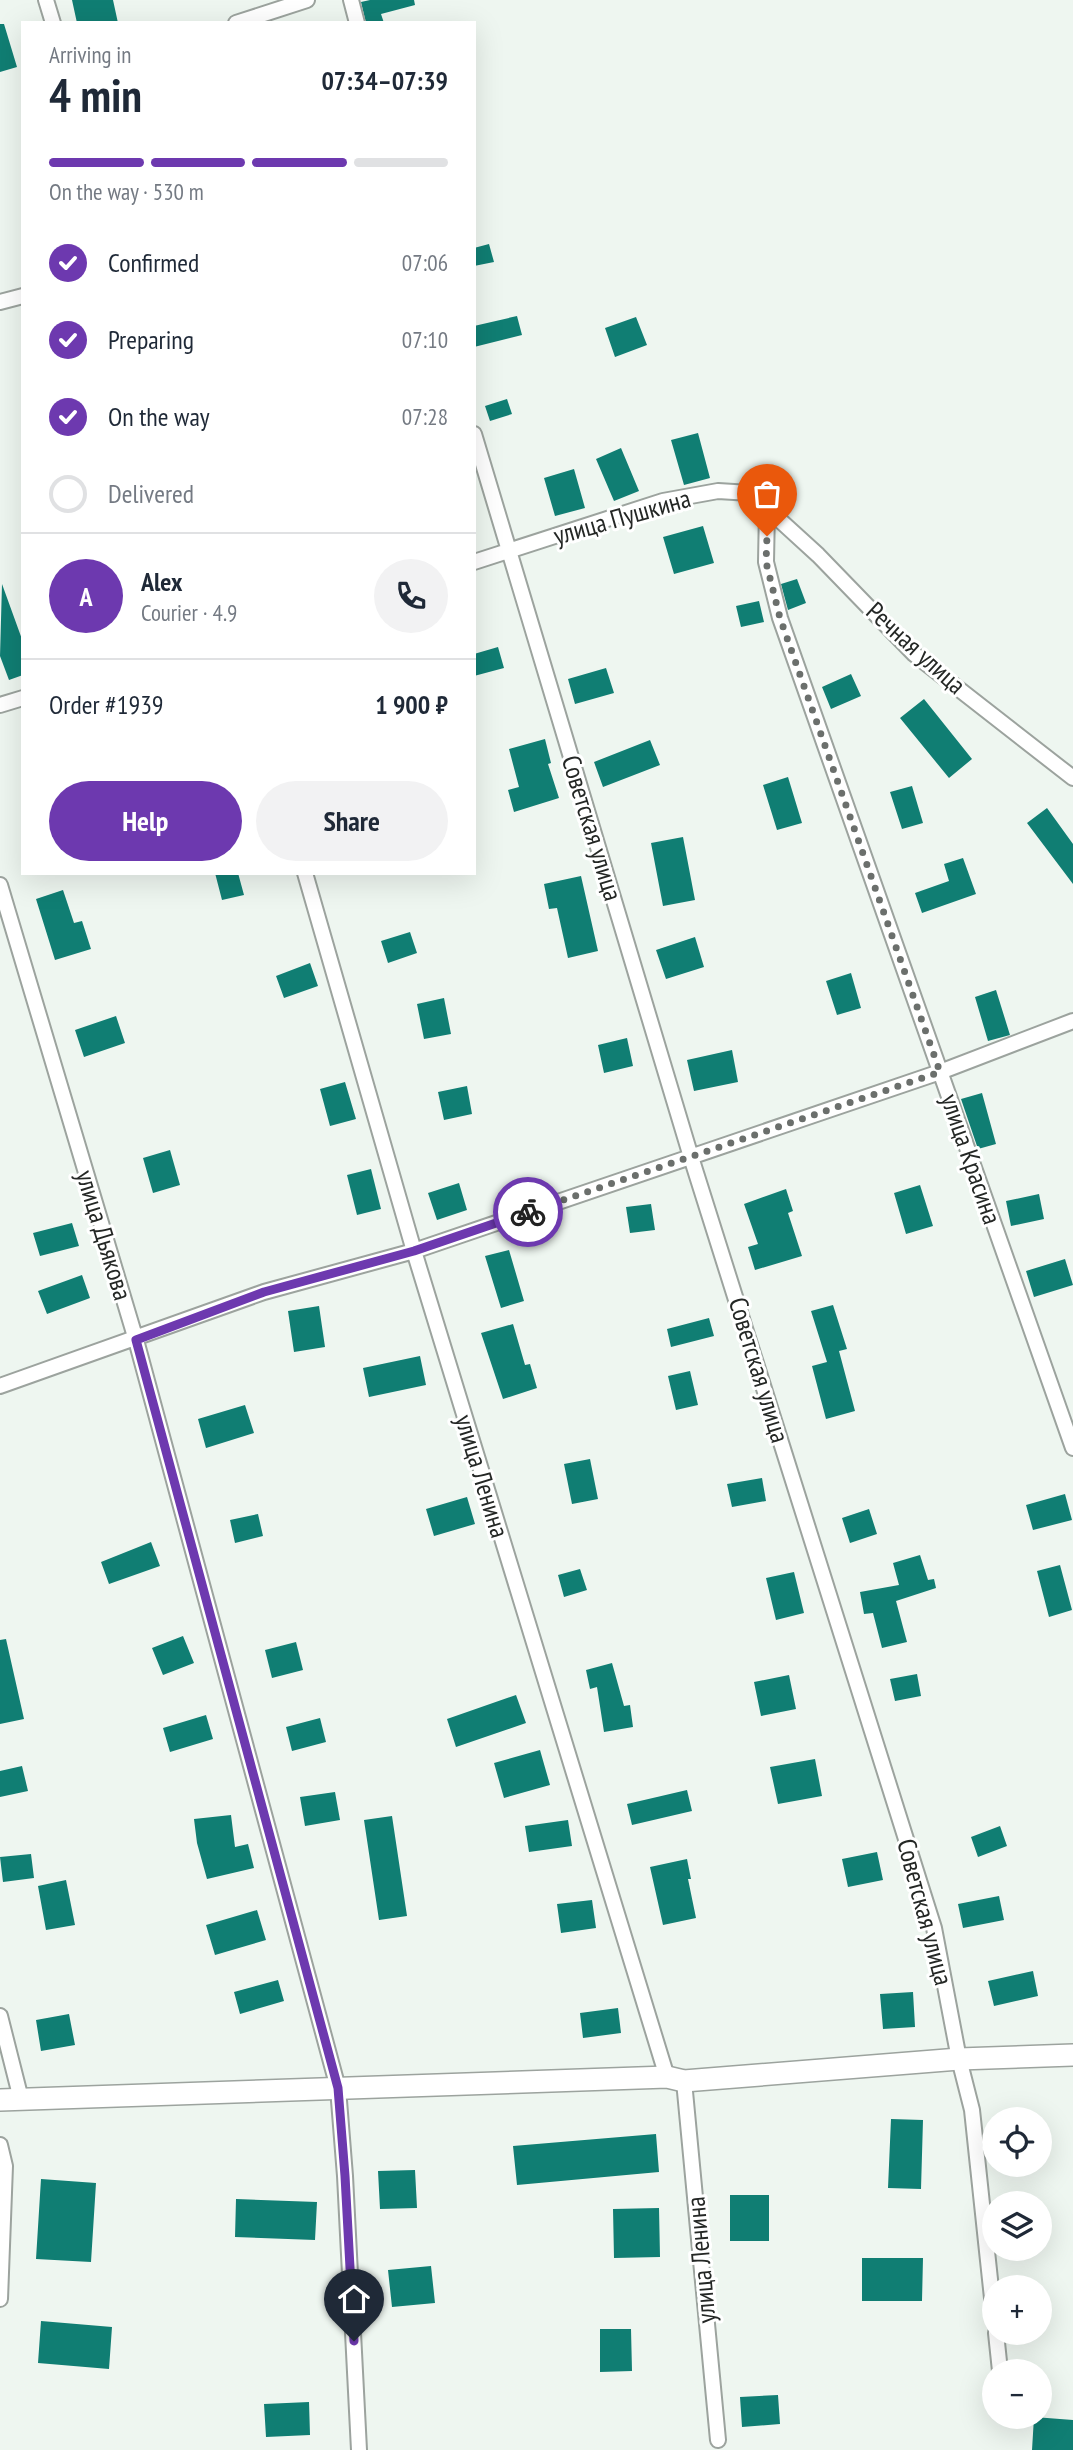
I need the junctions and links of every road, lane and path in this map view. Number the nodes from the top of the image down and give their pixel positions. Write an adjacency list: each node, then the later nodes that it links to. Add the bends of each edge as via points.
1 (46, 0): 4 (street)
2 (307, 0): 5 (street)
3 (351, 0): 6 (street)
4 (52, 21)
5 (242, 21)
6 (356, 21)
7 (21, 297): 8 (street)
8 (0, 302)
9 (476, 441): 11 (street, Советская улица)
10 (767, 509): 11 (street, улица Пушкина, via 750,493 718,491 663,501); 15 (street, Речная улица, via 914,654); 19 (street, улица Красина, via 766,562 780,618)
11 (508, 552): 12 (street, улица Пушкина); 20 (street, Советская улица)
12 (476, 561)
13 (21, 699): 14 (street)
14 (0, 705)
15 (1073, 778)
16 (306, 875): 21 (street, улица Ленина)
17 (0, 885): 22 (street, улица Дьякова)
18 (1073, 1021): 19 (street)
19 (940, 1072): 20 (street); 24 (street, улица Красина)
20 (691, 1157): 21 (street); 27 (street, Советская улица, via 934,1928)
21 (414, 1251): 22 (street, via 264,1292); 28 (street, улица Ленина)
22 (136, 1340): 23 (street); 29 (street, улица Дьякова)
23 (0, 1386)
24 (1073, 1448)
25 (0, 2016): 30 (street)
26 (1073, 2055): 27 (main road)
27 (959, 2059): 28 (main road); 32 (street, Советская улица, via 972,2110)
28 (675, 2079): 29 (main road); 34 (street, улица Ленина)
29 (338, 2088): 30 (main road); 35 (street, улица Дьякова)
30 (10, 2099)
31 (0, 2145): 33 (street, via 5,2166)
32 (990, 2275)
33 (0, 2299)
34 (718, 2440)
35 (359, 2450)

